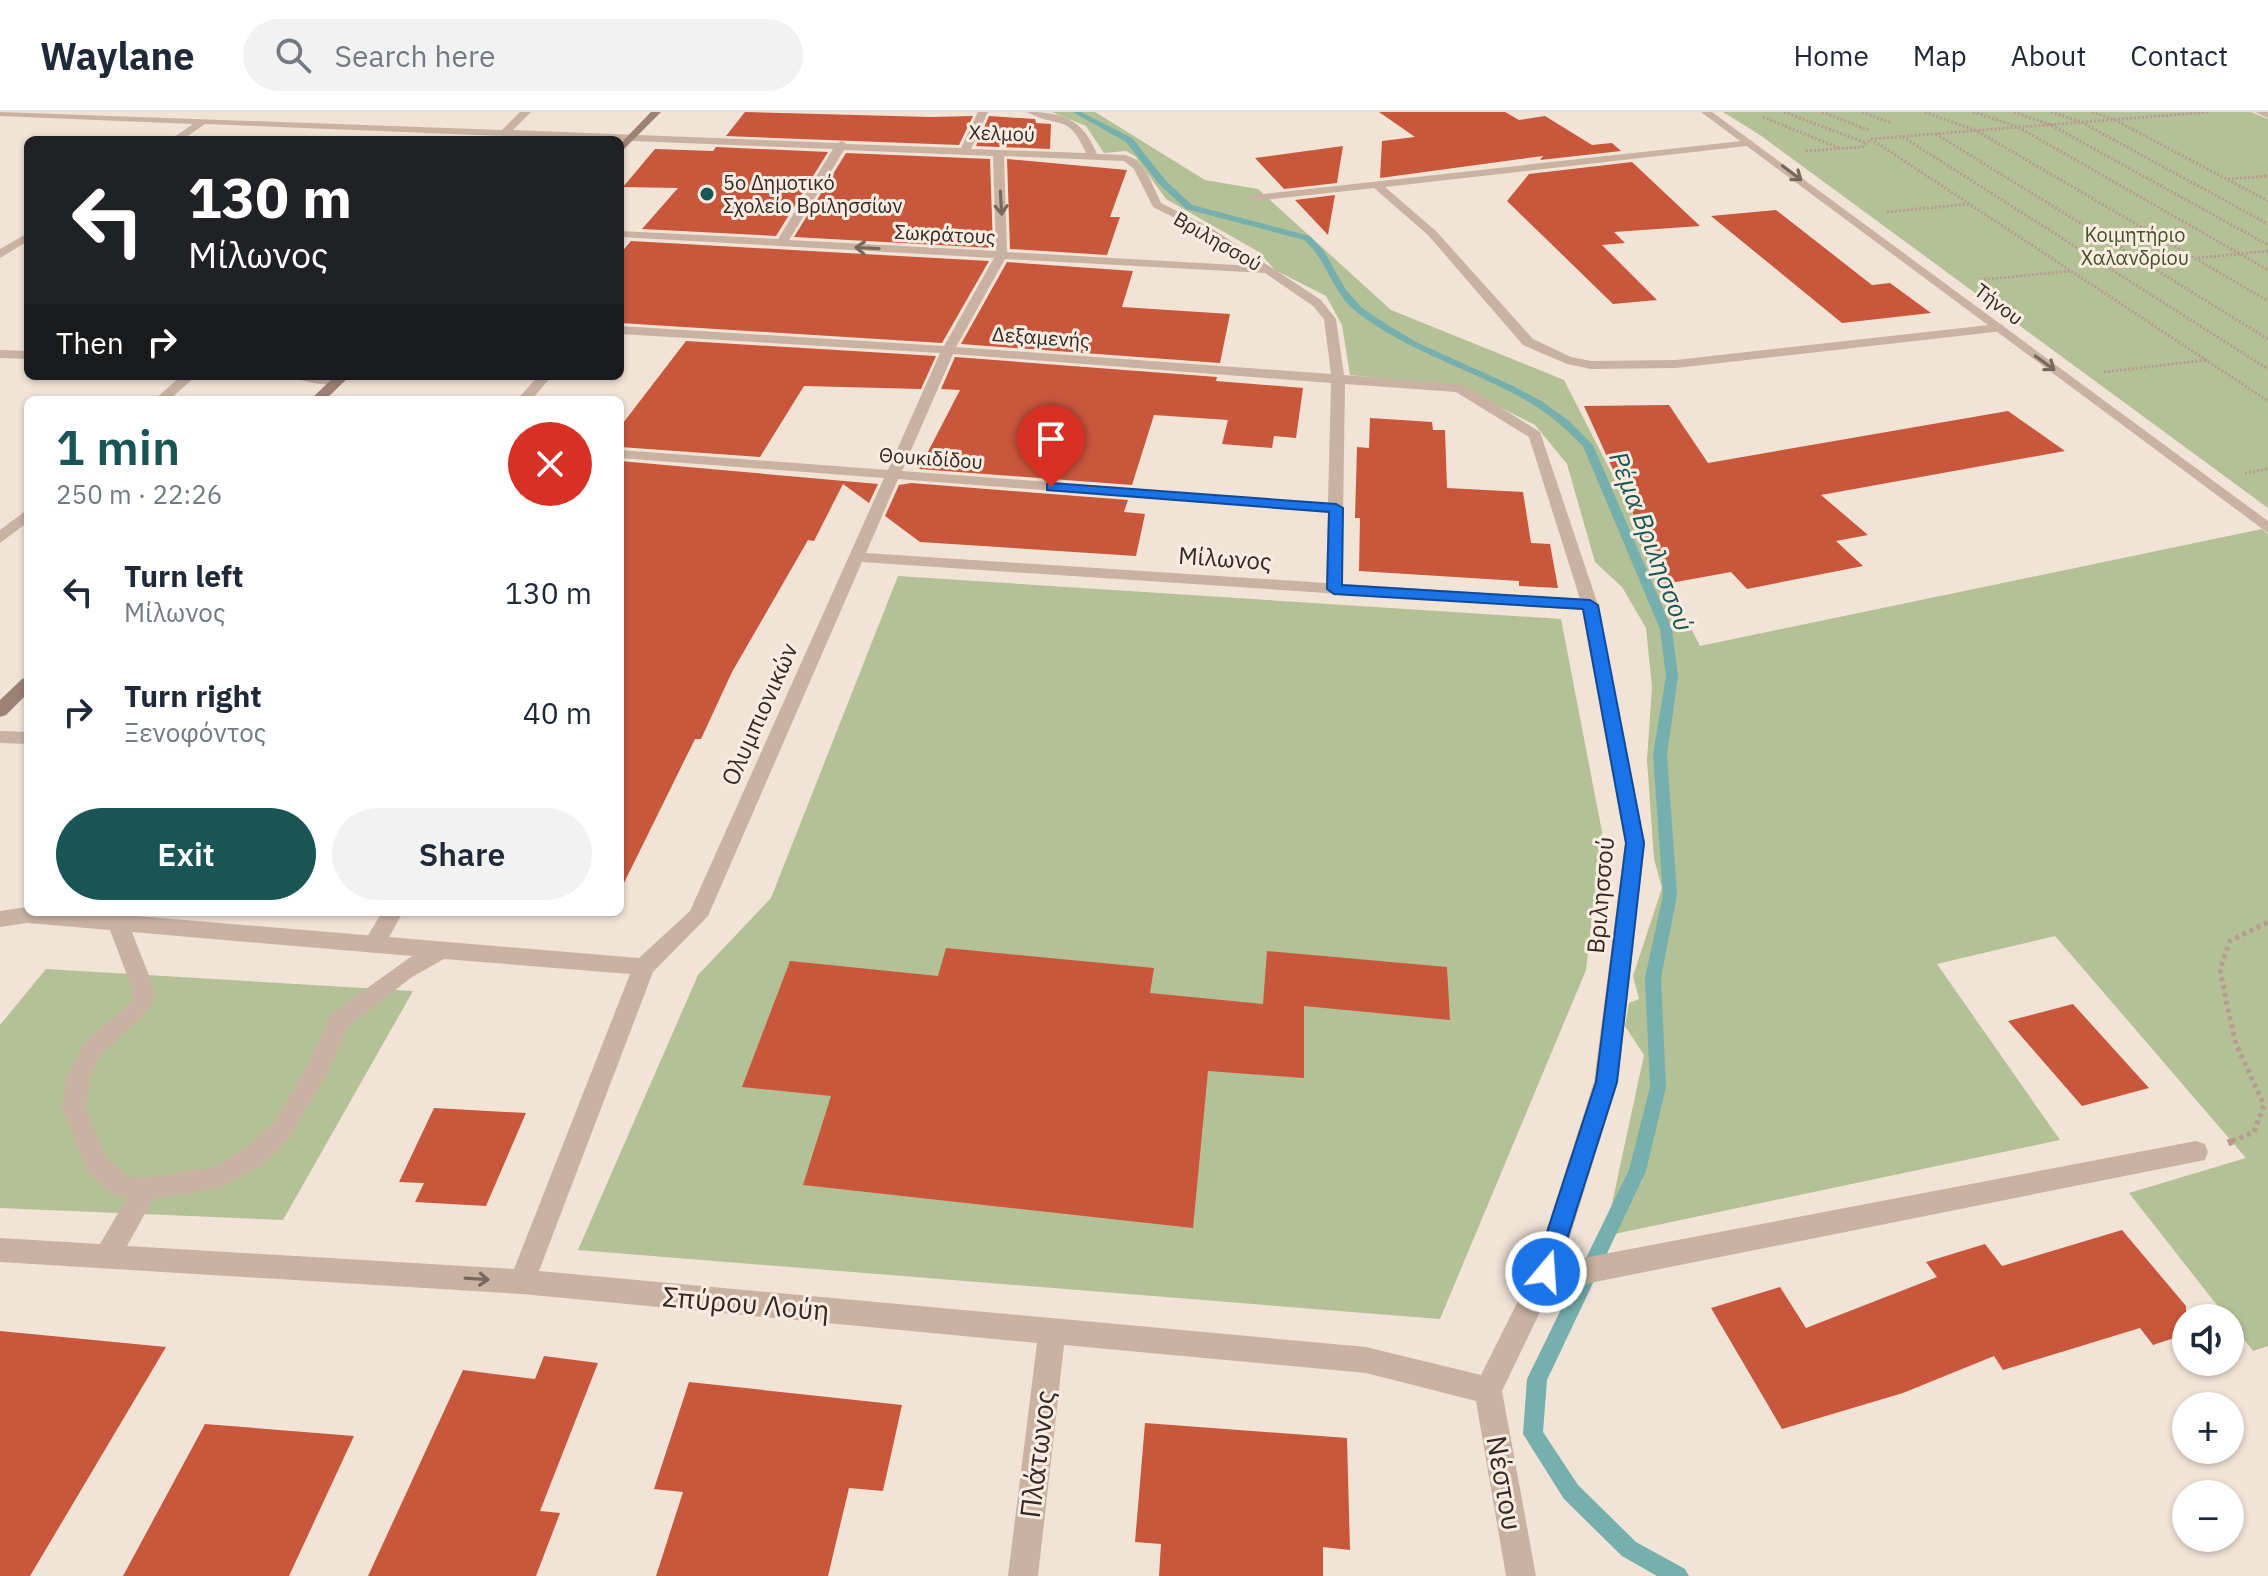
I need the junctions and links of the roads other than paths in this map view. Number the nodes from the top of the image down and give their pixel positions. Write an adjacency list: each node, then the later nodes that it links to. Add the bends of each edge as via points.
1 (526, 112): 13 (street)
2 (656, 112): 18 (street)
3 (983, 112): 22 (street)
4 (1032, 112): 24 (street, via 1074,123 1084,132)
5 (1706, 112): 19 (street, Τήνου)
6 (2260, 112): 8 (street)
7 (0, 113): 10 (street, Χελμού)
8 (2268, 115)
9 (376, 117): 11 (street)
10 (201, 123): 11 (street, Χελμού); 14 (street)
11 (361, 129): 12 (street, Χελμού)
12 (383, 130): 13 (street, Χελμού); 15 (street)
13 (504, 134): 16 (street, Χελμού)
14 (181, 136)
15 (376, 136)
16 (555, 136)
17 (624, 139): 18 (street, Χελμού)
18 (632, 139): 20 (street, Χελμού); 21 (street)
19 (1751, 143): 25 (street); 33 (street, Τήνου, one-way to 33)
20 (842, 144): 22 (street, Χελμού); 29 (street)
21 (624, 146)
22 (966, 149): 23 (street, Χελμού)
23 (998, 151): 24 (street, Χελμού); 31 (street, Ολυμπιονικών, one-way to 31)
24 (1092, 154): 32 (street, Βριλησσού, via 1135,161 1157,205)
25 (1378, 186): 26 (street); 33 (street, via 1432,233 1528,342 1567,360 1591,365 1676,364)
26 (1254, 198)
27 (624, 234): 29 (street, Σωκράτους)
28 (24, 239): 30 (street)
29 (781, 243): 31 (street, Σωκράτους, one-way to 29)
30 (0, 254)
31 (1001, 256): 32 (street, Σωκράτους); 35 (street, Ολυμπιονικών)
32 (1268, 270): 38 (street, Βριλησσού, via 1325,311)
33 (1998, 328): 50 (street, Τήνου, one-way to 50)
34 (624, 330): 35 (street, Δεξαμενής)
35 (948, 350): 38 (street, Δεξαμενής); 47 (street, Ολυμπιονικών)
36 (0, 354): 37 (street)
37 (24, 355)
38 (1338, 378): 42 (street, Δεξαμενής); 48 (street, Βριλησσού)
39 (184, 380): 43 (street)
40 (339, 380): 44 (street)
41 (542, 380): 45 (street)
42 (1459, 388): 54 (street, Βριλησσού, via 1535,435)
43 (166, 396)
44 (321, 396)
45 (528, 396)
46 (624, 454): 47 (street, Θουκιδίδου)
47 (893, 475): 48 (street, Θουκιδίδου); 52 (street, Ολυμπιονικών)
48 (1336, 508): 53 (street, Βριλησσού)
49 (24, 517): 51 (street)
50 (2268, 528)
51 (0, 538)
52 (857, 557): 53 (street, Μίλωνος); 68 (street, Ολυμπιονικών, via 698,916)
53 (1334, 589): 54 (street, Μίλωνος)
54 (1590, 605): 73 (street, Βριλησσού, via 1635,843 1606,1082)
55 (24, 687): 56 (street)
56 (0, 711)
57 (0, 737): 58 (street)
58 (24, 738)
59 (0, 907): 60 (street)
60 (24, 911)
61 (24, 915): 64 (street)
62 (38, 916): 65 (street)
63 (391, 916): 66 (street)
64 (0, 919)
65 (118, 923): 66 (street); 70 (street, via 144,991 141,1006 92,1050 78,1078 74,1108 97,1164 121,1186)
66 (374, 944): 67 (street)
67 (441, 950): 68 (street); 70 (street, via 339,1021 282,1130 256,1155 219,1177)
68 (644, 967): 74 (street, Ολυμπιονικών)
69 (2196, 1152): 73 (street)
70 (145, 1189): 72 (street)
71 (0, 1250): 72 (street, Σπύρου Λούη)
72 (107, 1256): 74 (street, Σπύρου Λούη, one-way to 74)
73 (1558, 1273): 76 (street, Βριλησσού)
74 (522, 1282): 75 (street, Σπύρου Λούη)
75 (1052, 1331): 76 (street, Σπύρου Λούη, via 1366,1360); 77 (street, Πλάτωνος)
76 (1488, 1390): 78 (street, Νέστου)
77 (1023, 1576)
78 (1521, 1576)

